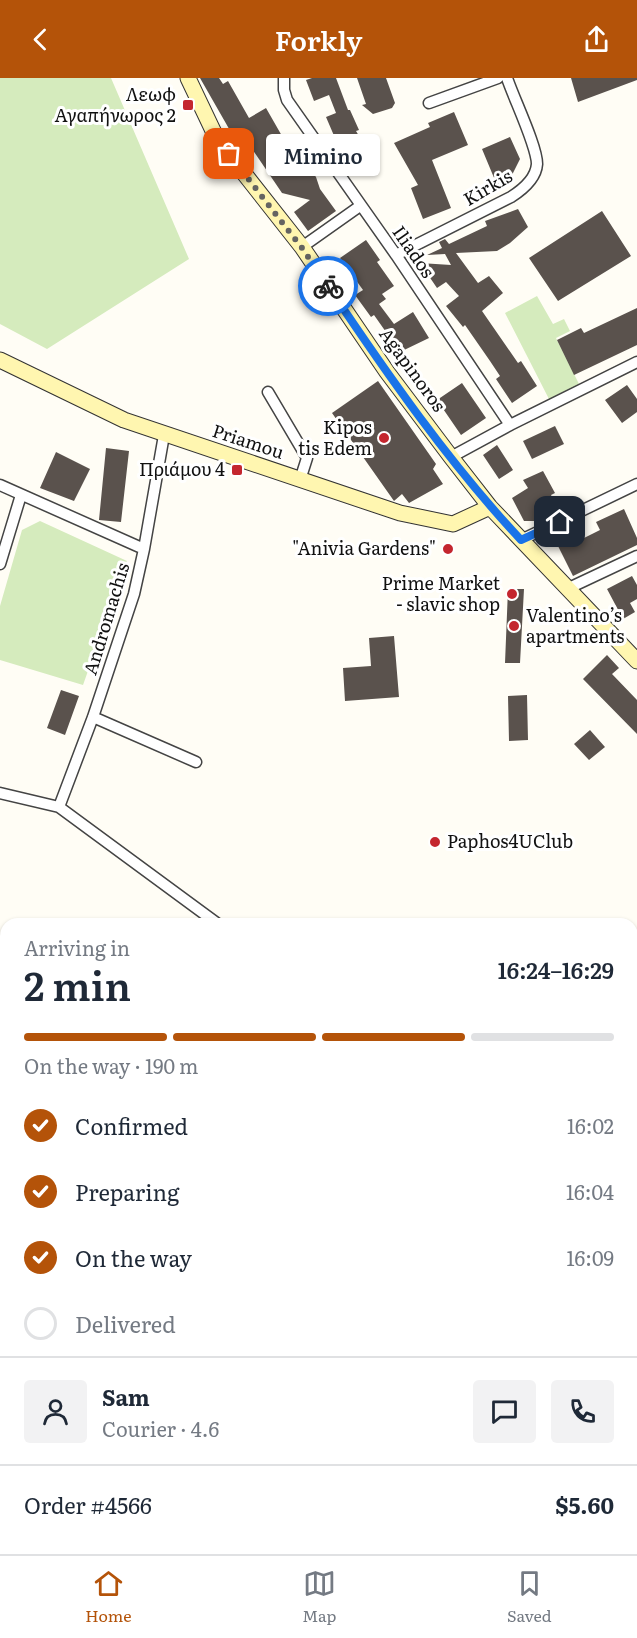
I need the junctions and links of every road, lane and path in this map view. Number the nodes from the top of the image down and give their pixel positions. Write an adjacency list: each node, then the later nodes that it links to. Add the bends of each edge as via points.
1 (188, 78): 7 (main road, Agapinoros, via 217,139)
2 (284, 78): 6 (street, Iliados, via 287,100)
3 (498, 78): 5 (street)
4 (507, 78): 8 (street, Kirkis, via 537,166 524,190)
5 (429, 103)
6 (360, 206): 7 (street); 8 (street, Iliados)
7 (302, 248): 14 (main road, Agapinoros)
8 (396, 255): 12 (street, Iliados)
9 (0, 360): 13 (main road, Priamou)
10 (637, 362): 12 (street)
11 (268, 392): 15 (street, via 307,458)
12 (510, 425): 14 (street)
13 (164, 435): 15 (main road, Priamou); 21 (street, Andromachis)
14 (451, 457): 19 (main road, Agapinoros)
15 (300, 480): 19 (main road, Priamou, via 441,524 453,525)
16 (637, 484): 20 (street)
17 (0, 485): 18 (street)
18 (21, 495): 21 (street); 23 (street)
19 (490, 507): 20 (main road, Agapinoros)
20 (521, 540): 24 (main road, Agapinoros)
21 (144, 549): 26 (street, Andromachis, via 134,594)
22 (637, 556): 24 (street)
23 (0, 564)
24 (569, 588): 25 (main road, Agapinoros)
25 (637, 661)
26 (93, 717): 27 (street); 29 (street, Andromachis)
27 (196, 762)
28 (0, 793): 29 (street)
29 (59, 807): 30 (street)
30 (210, 918)

